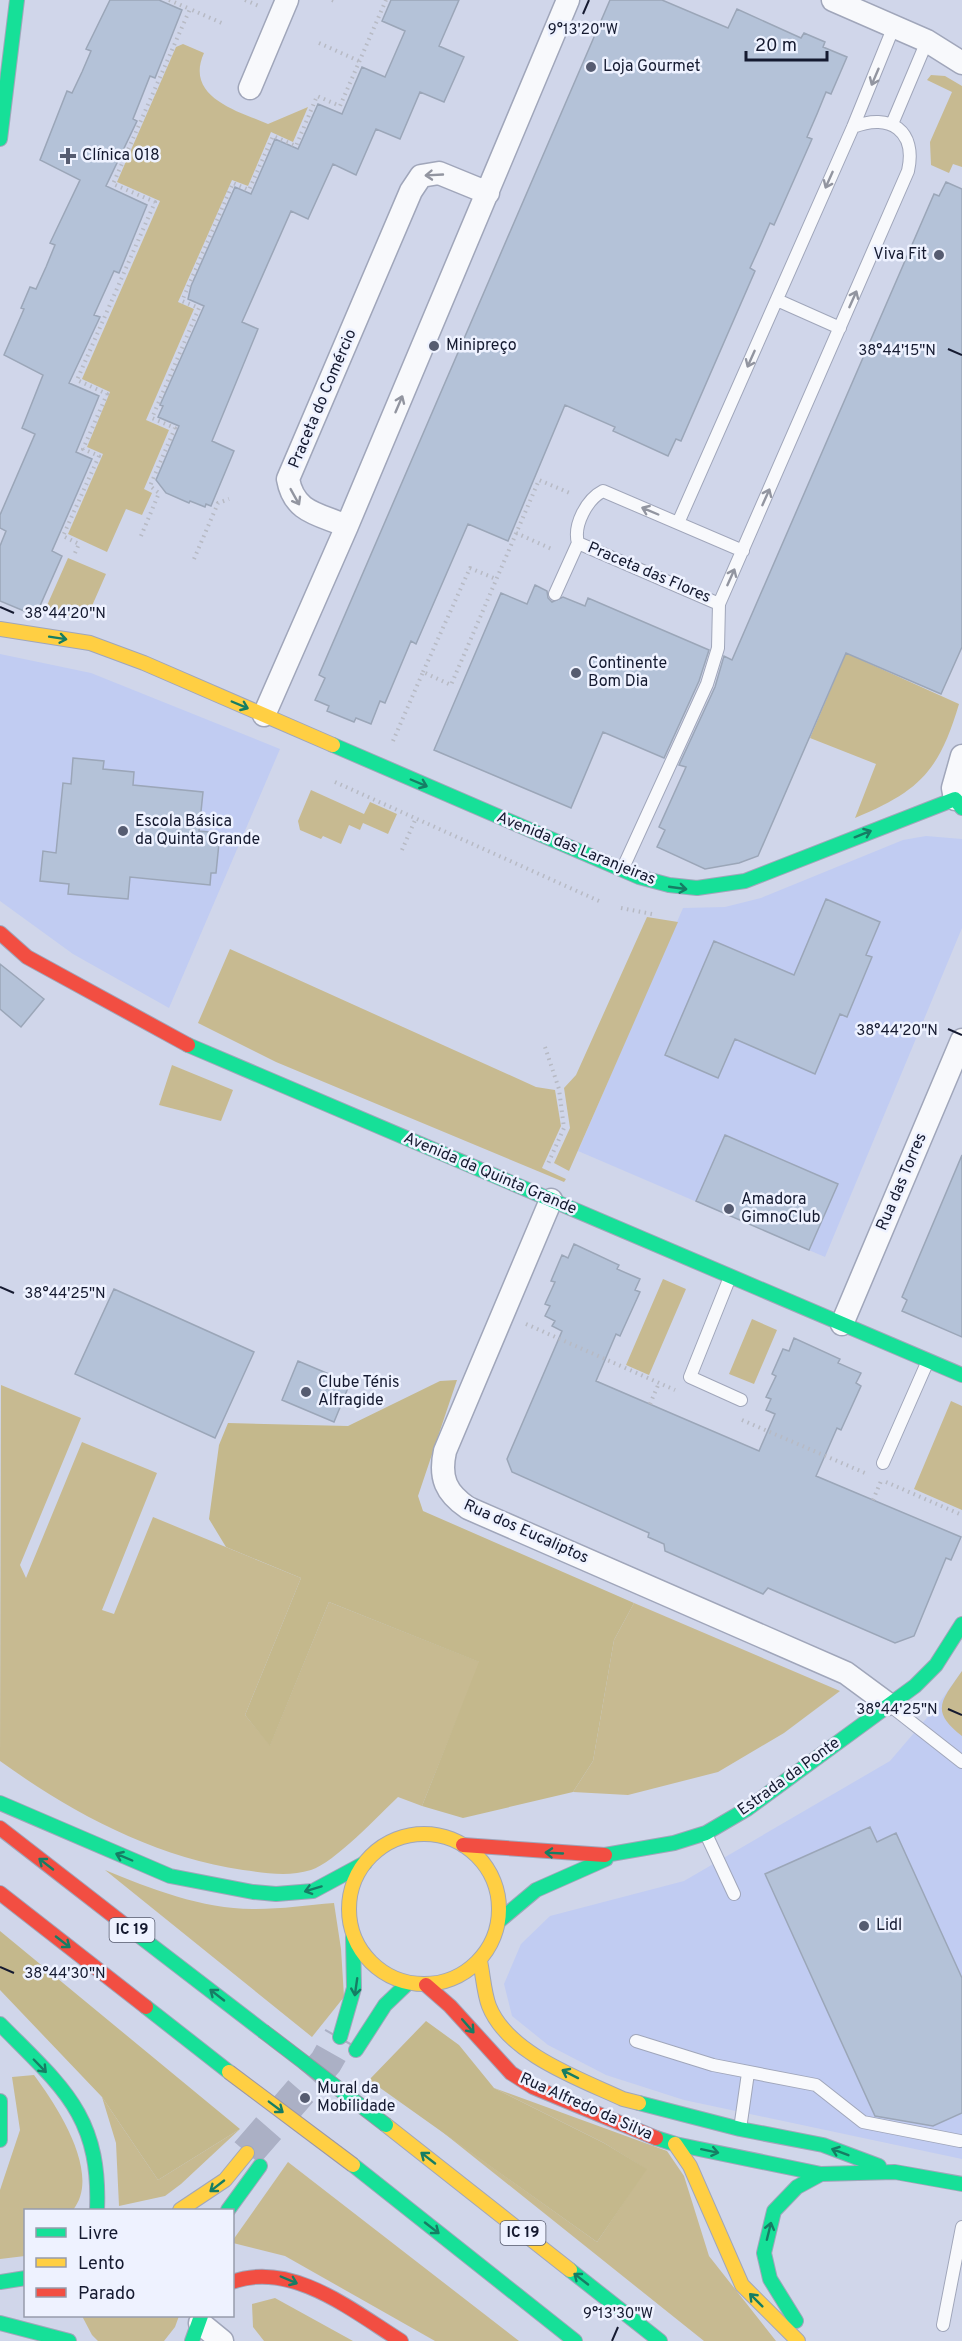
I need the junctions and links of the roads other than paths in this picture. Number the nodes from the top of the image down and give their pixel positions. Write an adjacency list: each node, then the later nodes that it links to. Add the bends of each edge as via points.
1 (17, 0): 11 (main road)
2 (287, 0): 8 (street)
3 (568, 0): 12 (street)
4 (833, 0): 5 (street)
5 (894, 26): 6 (street); 10 (lane, one-way to 10)
6 (927, 41): 7 (street); 9 (lane)
7 (962, 63)
8 (250, 88)
9 (892, 124): 10 (lane, via 866,122); 14 (lane, Praceta das Flores, one-way to 9, via 912,156 910,144)
10 (853, 127): 13 (lane, one-way to 13)
11 (0, 139)
12 (489, 193): 16 (street, one-way to 12); 16 (street, Praceta do Comércio, one-way to 16, via 439,173 421,176 411,190 288,480 291,495 300,506)
13 (777, 300): 14 (lane); 15 (lane, one-way to 15)
14 (840, 328): 18 (lane, Praceta das Flores, one-way to 14)
15 (678, 523): 17 (lane, Praceta das Flores, one-way to 17, via 603,491 590,501 575,533); 18 (lane)
16 (347, 526): 22 (street)
17 (578, 543): 19 (lane); 20 (lane, Praceta das Flores)
18 (743, 551): 20 (lane, Praceta das Flores, one-way to 18)
19 (555, 594)
20 (720, 604): 25 (lane, Praceta das Flores, via 718,648 707,684)
21 (0, 629): 22 (main road, Avenida das Laranjeiras, one-way to 22, via 90,644 144,663)
22 (264, 716): 25 (main road, Avenida das Laranjeiras, one-way to 25)
23 (962, 756): 24 (street, Avenida das Laranjeiras, via 953,788)
24 (959, 804): 25 (main road, Avenida das Laranjeiras, one-way to 24, via 666,886 719,888)
25 (622, 871)
26 (0, 933): 28 (main road, Avenida da Quinta Grande)
27 (0, 951): 28 (main road, Avenida da Quinta Grande)
28 (27, 957): 30 (main road, Avenida da Quinta Grande, via 191,1047)
29 (962, 1040): 32 (street, Rua das Torres)
30 (551, 1200): 31 (main road, Avenida da Quinta Grande); 38 (street, Rua dos Eucaliptos, via 445,1451 441,1467 447,1490 468,1508 846,1673)
31 (731, 1276): 32 (main road, Avenida da Quinta Grande); 35 (lane, via 690,1377)
32 (842, 1324): 33 (main road, Avenida da Quinta Grande)
33 (928, 1361): 34 (main road, Avenida da Quinta Grande); 36 (lane)
34 (962, 1375)
35 (741, 1400)
36 (883, 1463)
37 (962, 1624): 38 (main road, Estrada da Ponte, via 936,1665)
38 (888, 1704): 39 (lane); 42 (main road, Estrada da Ponte, via 747,1809)
39 (962, 1762)
40 (0, 1803): 45 (main road, one-way to 40, via 313,1891 253,1892 170,1876)
41 (0, 1828): 84 (main road, IC 19, one-way to 41, bridge)
42 (706, 1833): 44 (main road, Estrada da Ponte); 47 (lane)
43 (463, 1845): 44 (main road, Estrada da Ponte, one-way to 43); 45 (main road, via 443,1836 421,1834 400,1838 380,1848); 48 (main road, via 480,1859 492,1878 499,1898)
44 (612, 1856): 48 (main road, Estrada da Ponte, via 536,1890)
45 (364, 1863): 49 (main road, via 352,1885 348,1910)
46 (0, 1893): 83 (main road, one-way to 83, bridge)
47 (734, 1894)
48 (499, 1921): 50 (main road)
49 (353, 1935): 51 (main road, via 366,1957 384,1974); 54 (main road, one-way to 54, via 358,1978)
50 (480, 1961): 52 (main road, via 446,1982); 58 (main road, Rua Alfredo da Silva, one-way to 50, via 529,2052 516,2041 489,2006)
51 (408, 1983): 52 (main road); 56 (main road, via 385,2005)
52 (426, 1985): 63 (main road, Rua Alfredo da Silva, one-way to 63, via 511,2073 633,2130)
53 (0, 2024): 69 (main road, one-way to 69, via 72,2100 85,2120 100,2180)
54 (340, 2037)
55 (636, 2041): 57 (lane)
56 (356, 2050)
57 (748, 2073): 60 (lane); 62 (lane, via 816,2085 863,2122)
58 (623, 2099): 60 (main road, Rua Alfredo da Silva); 63 (main road, Rua Alfredo da Silva, via 657,2124)
59 (0, 2100): 61 (main road)
60 (740, 2128): 66 (main road, Rua Alfredo da Silva, one-way to 60, via 823,2145)
61 (0, 2140)
62 (960, 2140)
63 (675, 2144): 67 (main road, Rua Alfredo da Silva, one-way to 67); 85 (main road, one-way to 63, via 742,2285 690,2166)
64 (247, 2153): 70 (main road, one-way to 70, via 225,2180)
65 (261, 2164): 71 (main road)
66 (894, 2172): 67 (main road, Rua Alfredo da Silva); 68 (main road, Rua Alfredo da Silva)
67 (821, 2174): 86 (main road, one-way to 67, via 770,2278 764,2253 774,2211 797,2187)
68 (962, 2184)
69 (97, 2209)
70 (183, 2209)
71 (229, 2209)
72 (962, 2227): 78 (lane)
73 (24, 2278): 75 (main road)
74 (234, 2280): 82 (main road, one-way to 82, via 256,2275 280,2276 318,2293)
75 (0, 2282)
76 (60, 2319): 80 (main road)
77 (0, 2323): 80 (main road)
78 (943, 2325)
79 (198, 2327): 81 (street)
80 (69, 2341)
81 (222, 2341)
82 (401, 2341)
83 (575, 2341)
84 (660, 2341)
85 (798, 2341)
86 (807, 2341)

